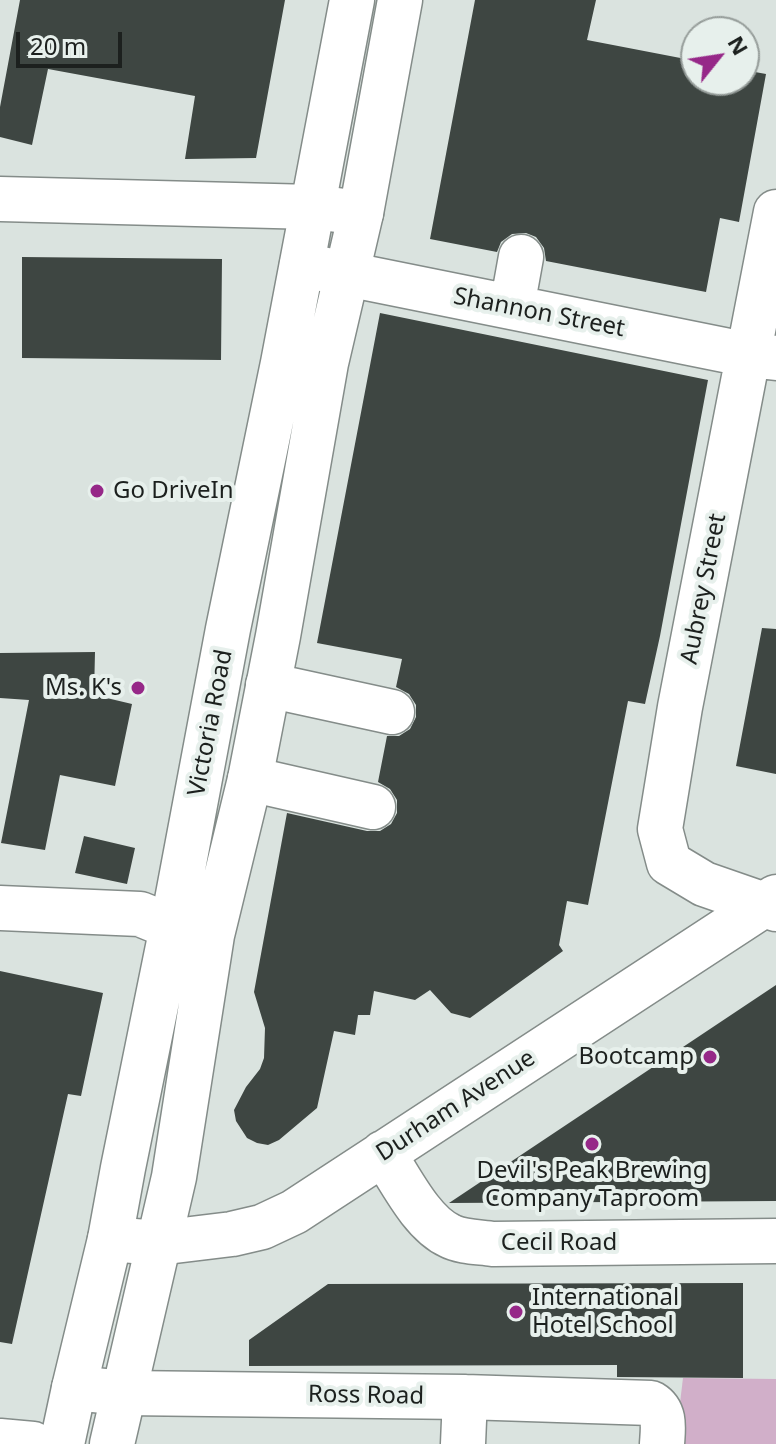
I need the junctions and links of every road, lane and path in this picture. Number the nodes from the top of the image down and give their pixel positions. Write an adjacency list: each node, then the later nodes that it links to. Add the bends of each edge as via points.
1 (352, 0): 4 (street, Victoria Road)
2 (400, 0): 6 (street, Victoria Road)
3 (0, 199): 4 (street)
4 (313, 207): 6 (street); 8 (street, Victoria Road)
5 (776, 212): 11 (street, Aubrey Street)
6 (361, 213): 9 (street, Victoria Road)
7 (521, 257): 10 (street)
8 (302, 265): 9 (street, Shannon Street); 18 (street, Victoria Road, via 228,629)
9 (346, 274): 10 (street, Shannon Street); 12 (street, Victoria Road)
10 (512, 307): 11 (street, Shannon Street)
11 (763, 356): 16 (street, Aubrey Street, via 680,707 660,829 669,863 704,884)
12 (268, 685): 13 (street); 14 (street, Victoria Road)
13 (392, 712)
14 (250, 779): 15 (street); 18 (street, Victoria Road)
15 (373, 807)
16 (772, 904): 19 (street, Durham Avenue)
17 (0, 908): 18 (street, via 140,914)
18 (192, 931): 20 (street, Victoria Road, via 123,1168); 22 (street, Victoria Road, via 174,1177)
19 (383, 1153): 21 (street, Cecil Road, via 421,1210 451,1237 493,1244); 22 (street, Durham Avenue, via 262,1227)
20 (110, 1239): 22 (street, Durham Avenue); 23 (street, Victoria Road)
21 (776, 1241)
22 (158, 1243): 24 (street, Victoria Road)
23 (74, 1388): 24 (street, Ross Road); 29 (street, Victoria Road)
24 (124, 1393): 25 (street, Ross Road); 30 (street, Victoria Road)
25 (465, 1397): 26 (street, Ross Road, via 651,1403); 31 (street)
26 (660, 1426)
27 (0, 1441): 28 (street)
28 (33, 1444)
29 (62, 1444)
30 (112, 1444)
31 (463, 1444)

